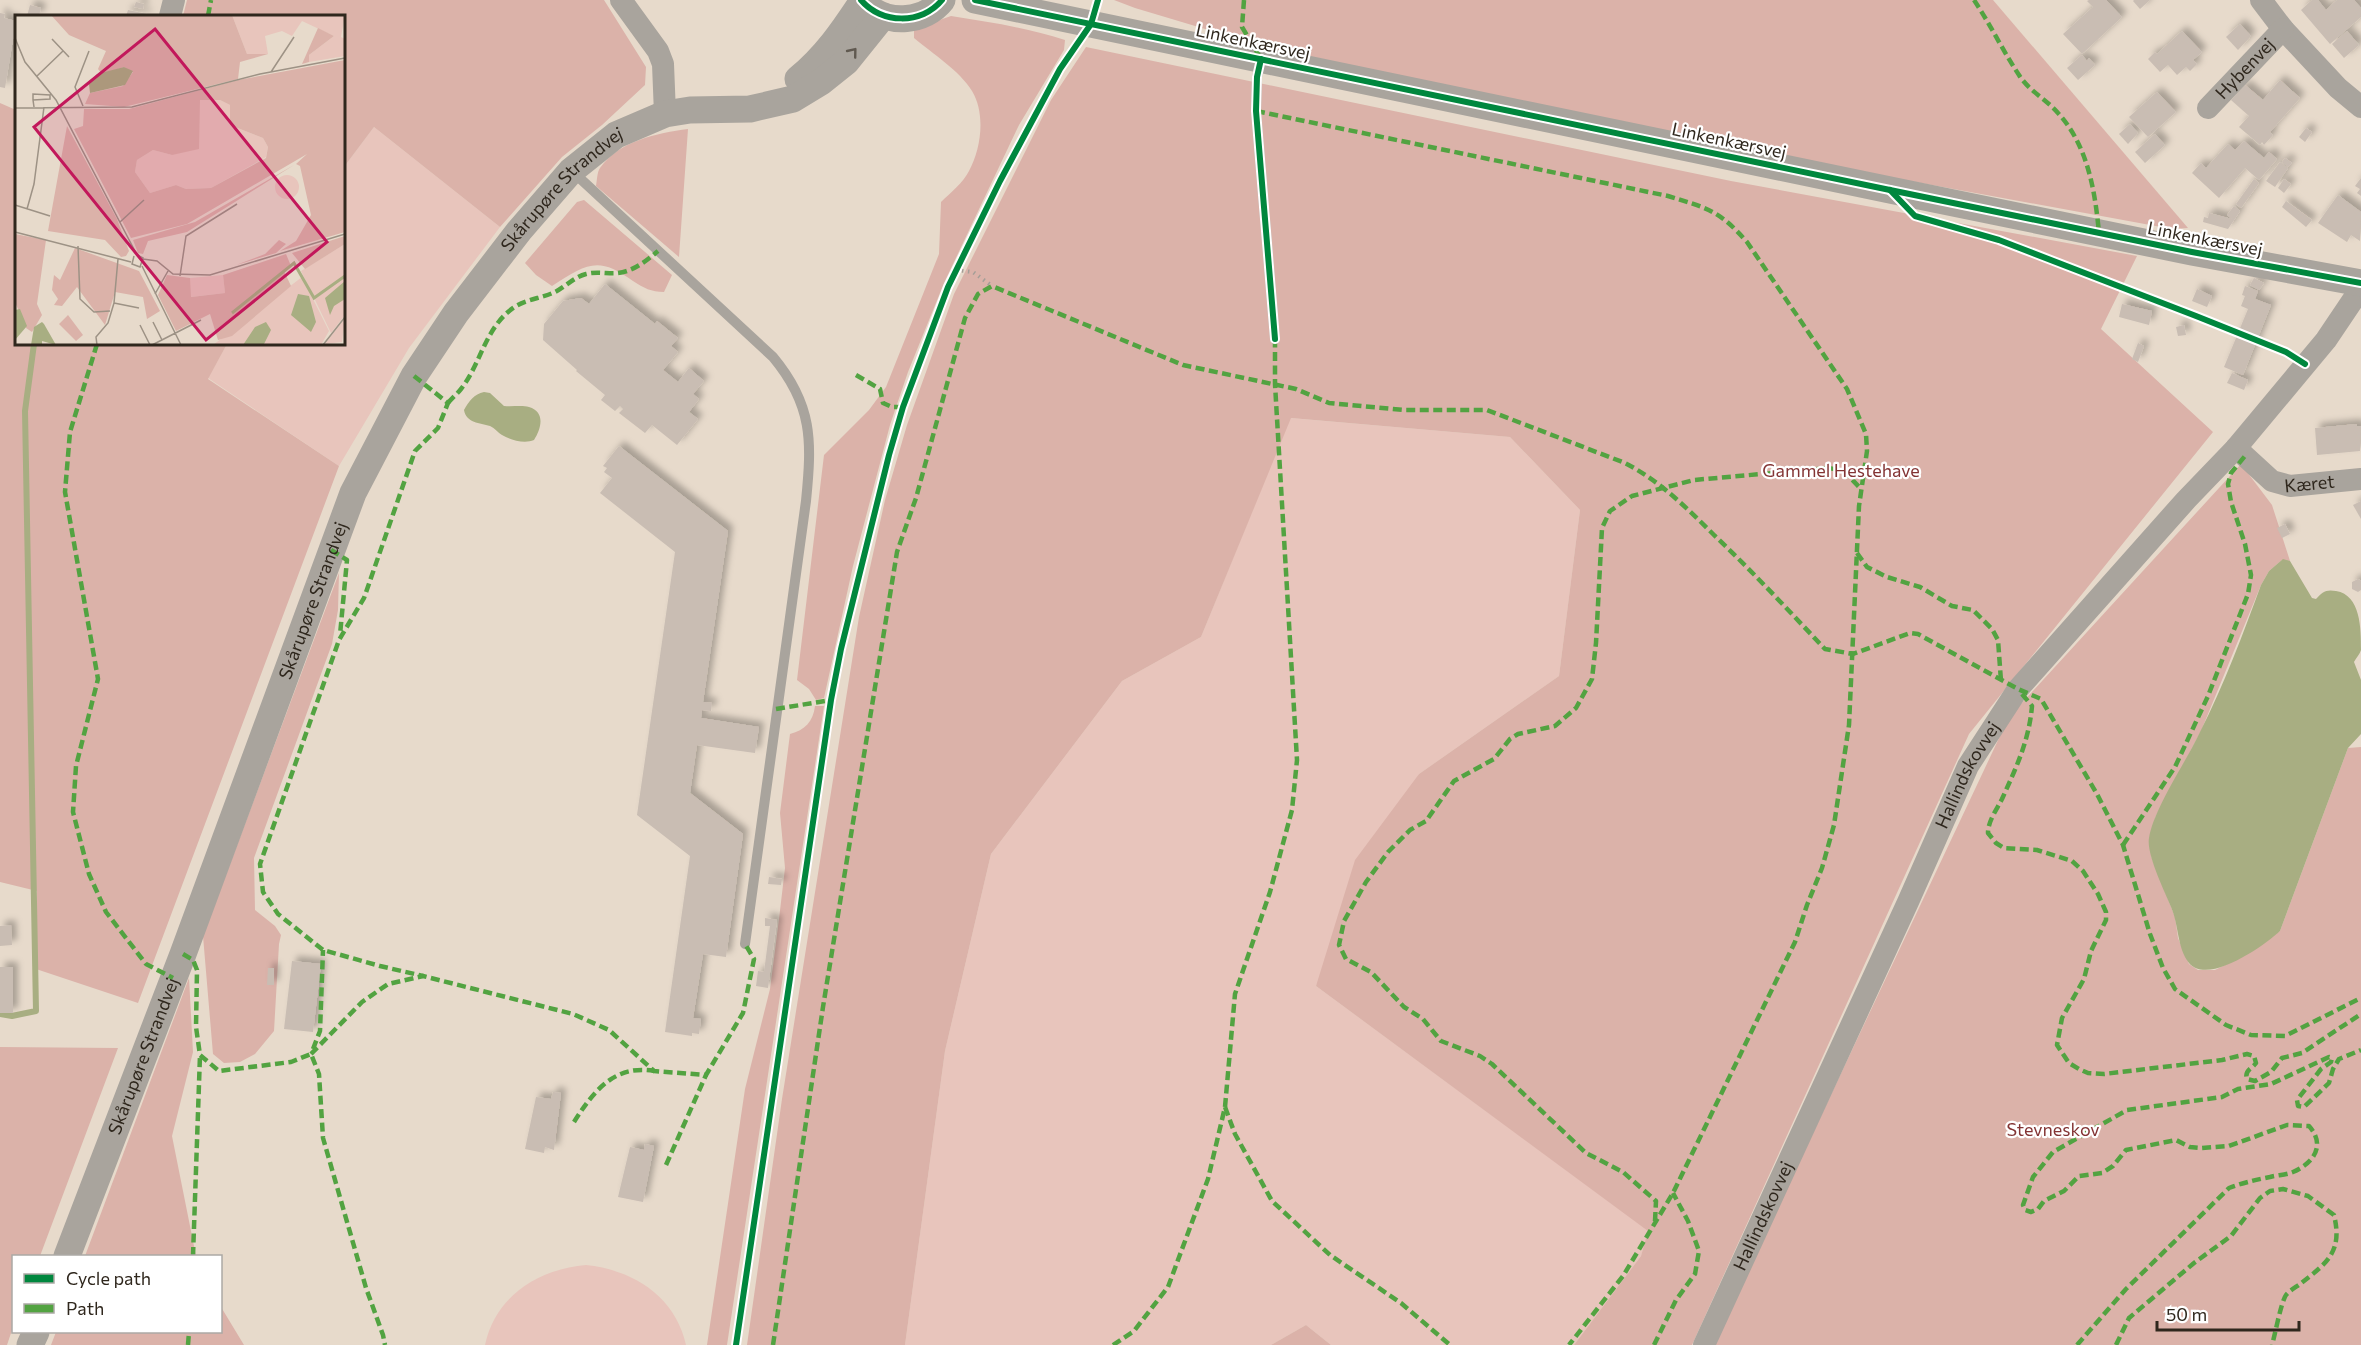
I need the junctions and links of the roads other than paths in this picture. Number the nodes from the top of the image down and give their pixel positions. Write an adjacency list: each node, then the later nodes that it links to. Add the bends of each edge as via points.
1 (174, 0): 8 (street)
2 (621, 0): 14 (street, via 658,51 663,64)
3 (942, 0): 7 (street, via 929,11 907,19)
4 (975, 0): 9 (street, Linkenkærsvej)
5 (1032, 0): 9 (street, Linkenkærsvej)
6 (2267, 2): 10 (street, Hybenvej)
7 (868, 6): 14 (street, Skårupøre Strandvej, via 815,65 750,109)
8 (171, 15)
9 (1091, 24): 11 (street, Linkenkærsvej)
10 (2283, 29): 12 (street, Hybenvej); 13 (street, Hybenvej)
11 (1261, 58): 16 (street, Linkenkærsvej); 17 (lane, via 1256,111)
12 (2361, 107)
13 (2208, 108)
14 (665, 114): 15 (street, Skårupøre Strandvej, via 616,135)
15 (571, 171): 20 (lane, via 773,357 789,376 809,427 806,501); 21 (street, Skårupøre Strandvej, via 456,313 414,376 353,493)
16 (2361, 286): 18 (street, Hallindskovvej, via 2326,340)
17 (1275, 339)
18 (2236, 448): 19 (street, Kæret, via 2272,481 2290,486); 22 (street, Hallindskovvej, via 2018,689 1968,766)
19 (2361, 479)
20 (745, 944)
21 (68, 1255)
22 (1704, 1345)

